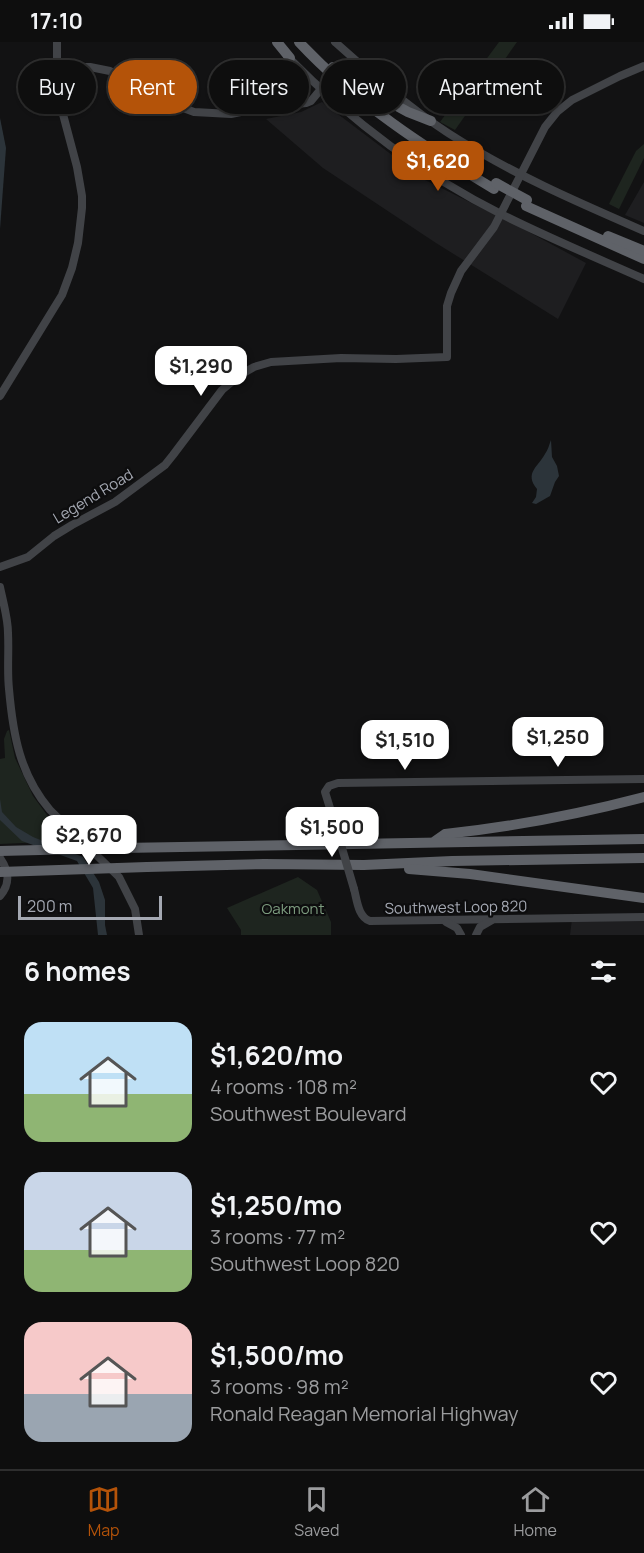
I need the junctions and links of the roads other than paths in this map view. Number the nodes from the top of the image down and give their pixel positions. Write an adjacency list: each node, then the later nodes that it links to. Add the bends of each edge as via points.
1 (57, 42): 7 (street)
2 (275, 42): 6 (highway)
3 (299, 42): 18 (highway, via 401,130)
4 (309, 42): 8 (highway)
5 (335, 42): 16 (street)
6 (290, 58): 11 (street)
7 (57, 60)
8 (326, 60)
9 (644, 66): 17 (street, via 572,100 557,112)
10 (96, 68): 11 (street, via 110,71 170,103 197,112 231,114 306,103)
11 (321, 89)
12 (406, 111): 16 (highway)
13 (63, 114): 25 (street, via 82,196 78,243 62,296)
14 (353, 114): 20 (street, via 402,153)
15 (390, 114): 18 (highway)
16 (431, 121): 17 (street)
17 (521, 174): 20 (street); 21 (street)
18 (495, 186): 19 (highway, bridge)
19 (526, 203): 22 (highway); 23 (highway)
20 (501, 214): 24 (street); 26 (street, Legend Road, via 461,271 451,293 447,306 447,357 341,358 271,362 254,367 222,390 165,465 128,494 54,536 28,557)
21 (644, 231)
22 (644, 251)
23 (644, 260)
24 (644, 279)
25 (0, 396)
26 (0, 567)
27 (0, 587): 42 (street, via 8,625 9,688 24,768 50,810 119,877 135,909)
28 (644, 779): 41 (street, Southwest Loop 820, bridge, via 329,786 325,792 366,920)
29 (644, 797): 31 (highway, via 538,821 445,834)
30 (644, 838): 31 (highway)
31 (434, 841): 32 (highway, bridge)
32 (0, 850)
33 (0, 858): 37 (street, via 6,866 8,882)
34 (644, 858): 35 (highway)
35 (364, 865): 36 (highway, bridge); 38 (highway, via 470,874)
36 (0, 872)
37 (0, 896)
38 (644, 898)
39 (644, 917): 40 (street, Southwest Loop 820)
40 (493, 920): 41 (street, Southwest Loop 820); 44 (street, via 480,927)
41 (445, 921): 43 (street)
42 (139, 935)
43 (461, 935)
44 (476, 935)

